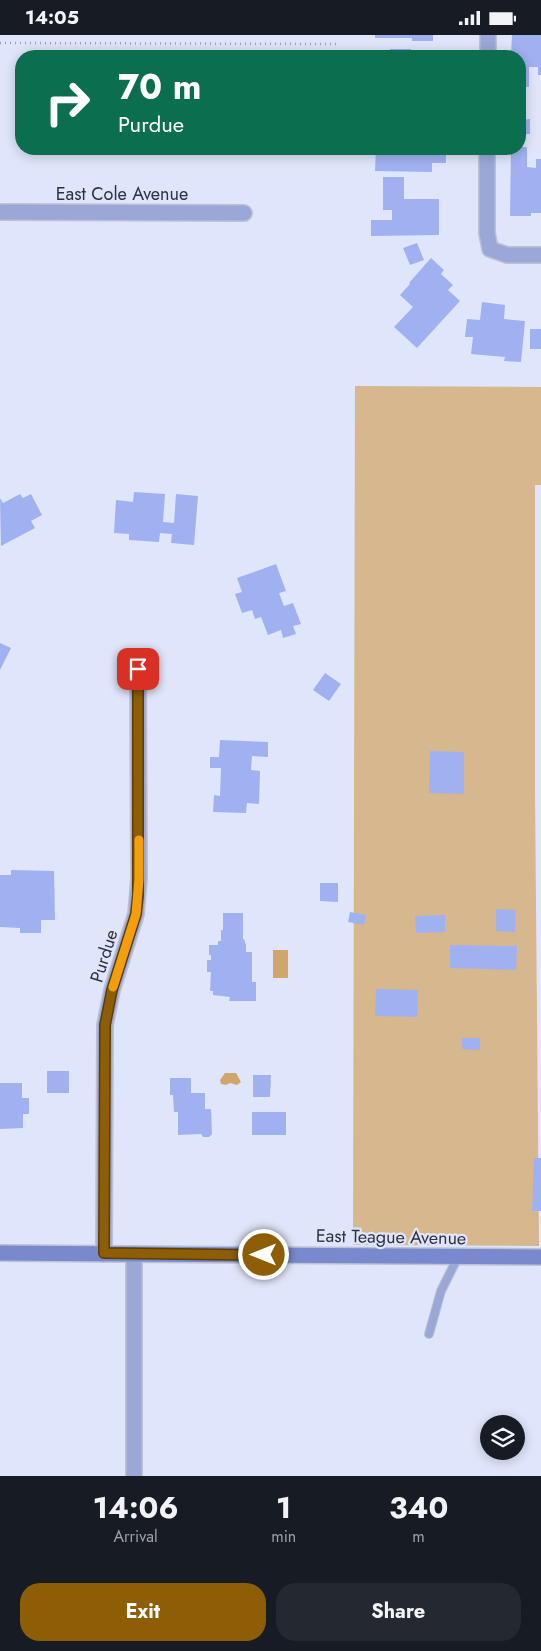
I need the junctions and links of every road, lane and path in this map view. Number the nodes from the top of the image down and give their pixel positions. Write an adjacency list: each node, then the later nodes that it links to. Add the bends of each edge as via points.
1 (488, 35): 4 (street)
2 (0, 43): 3 (path)
3 (339, 44)
4 (488, 50)
5 (487, 155): 8 (street, via 490,249 507,255)
6 (0, 212): 7 (street, East Cole Avenue)
7 (244, 213)
8 (541, 255)
9 (138, 669): 11 (street, Purdue, via 138,887 136,914 112,990 105,1025)
10 (0, 1253): 11 (street, East Teague Avenue)
11 (104, 1253): 12 (street, East Teague Avenue)
12 (134, 1253): 13 (street, East Teague Avenue); 16 (street)
13 (458, 1256): 14 (street, East Teague Avenue); 15 (lane, via 441,1291)
14 (541, 1257)
15 (429, 1334)
16 (134, 1476)

